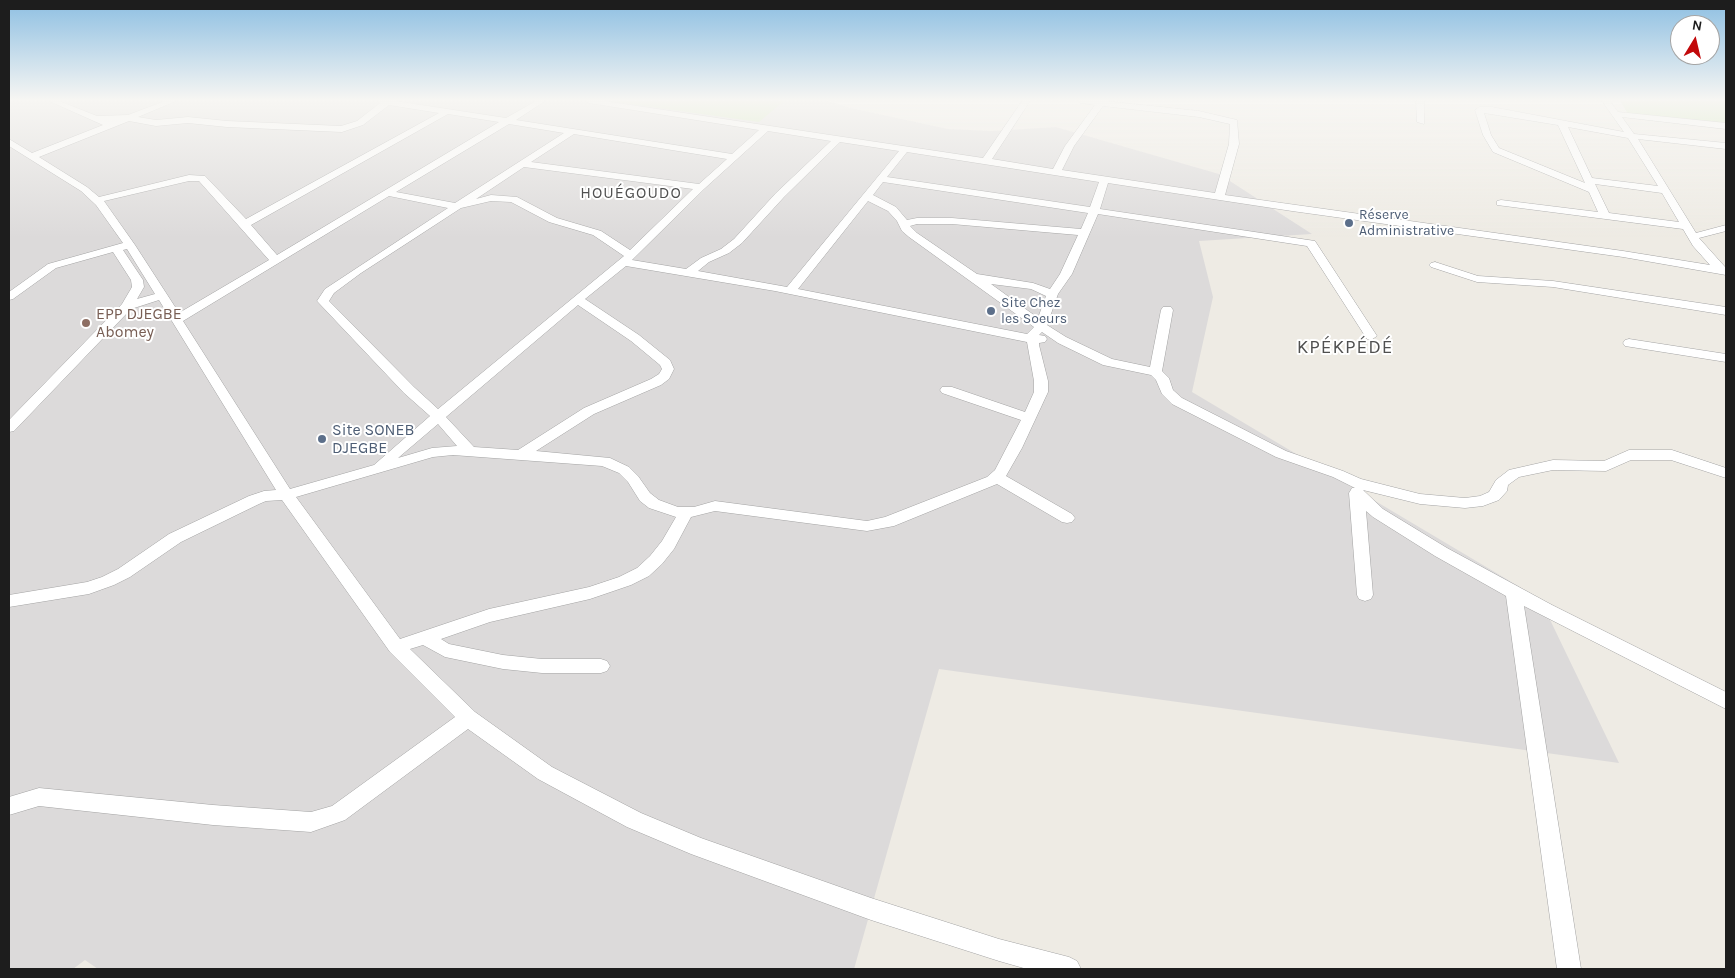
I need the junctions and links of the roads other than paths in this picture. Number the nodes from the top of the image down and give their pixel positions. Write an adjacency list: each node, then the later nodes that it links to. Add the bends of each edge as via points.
1 (17, 147): 17 (street)
2 (56, 147): 17 (street)
3 (384, 147): 36 (street)
4 (465, 147): 28 (street)
5 (549, 147): 20 (street)
6 (670, 147): 18 (street)
7 (745, 147): 18 (street)
8 (830, 147): 47 (street, via 738,241)
9 (889, 147): 16 (street)
10 (996, 147): 19 (street)
11 (1070, 147): 21 (street)
12 (1233, 147): 30 (street)
13 (1494, 147): 26 (street)
14 (1573, 147): 24 (street)
15 (1639, 147): 27 (street)
16 (905, 149): 19 (street); 22 (street)
17 (32, 156): 31 (street)
18 (734, 157): 25 (street)
19 (986, 161): 21 (street)
20 (523, 164): 25 (street); 33 (street)
21 (1056, 172): 23 (street)
22 (881, 179): 29 (street); 34 (street)
23 (1105, 180): 30 (street); 34 (street)
24 (1588, 180): 26 (street); 27 (street)
25 (701, 187): 43 (street)
26 (1593, 190): 35 (street)
27 (1665, 190): 38 (street)
28 (386, 194): 33 (street); 44 (street)
29 (866, 196): 37 (street, via 892,208); 49 (street)
30 (1219, 197): 46 (street, via 1623,254)
31 (98, 200): 36 (street, via 197,177 205,180); 42 (street)
32 (1501, 203): 35 (street)
33 (456, 206): 43 (street, via 485,198 513,199 553,220 597,233 616,244); 66 (street, via 338,284 323,301)
34 (1094, 211): 40 (street); 59 (street, via 1311,243)
35 (1605, 216): 38 (street)
36 (245, 224): 44 (street)
37 (904, 224): 40 (street, via 952,221); 48 (street, via 913,235)
38 (1686, 226): 41 (street)
39 (1726, 228): 41 (street)
40 (1084, 232): 50 (street, via 1066,274)
41 (1692, 237): 46 (street, via 1703,253)
42 (123, 246): 51 (street); 52 (street, via 52,266); 54 (street, via 138,287)
43 (627, 259): 47 (street); 53 (street)
44 (275, 260): 57 (street)
45 (1435, 265): 56 (street, via 1484,280 1553,284)
46 (1725, 272)
47 (687, 274): 49 (street)
48 (971, 275): 50 (street, via 1032,286); 58 (street)
49 (790, 291): 60 (street)
50 (1052, 294): 58 (street)
51 (161, 296): 54 (street); 57 (street)
52 (9, 297)
53 (577, 300): 66 (street); 70 (street, via 635,338 668,369 656,382 589,411)
54 (127, 306): 68 (street)
55 (1167, 310): 64 (street)
56 (1726, 311)
57 (176, 320): 75 (street)
58 (1041, 326): 60 (street); 61 (street)
59 (1371, 336)
60 (1032, 339): 61 (street); 67 (street, via 1041,392)
61 (1062, 340): 64 (street, via 1108,362)
62 (1629, 344): 63 (street)
63 (1726, 358)
64 (1155, 372): 74 (street, via 1177,401 1281,454 1338,474)
65 (947, 390): 67 (street)
66 (438, 416): 69 (street); 71 (street)
67 (1029, 418): 73 (street)
68 (9, 428)
69 (469, 450): 70 (street); 71 (street, via 432,453)
70 (522, 454): 76 (street, via 605,461 624,470 654,504)
71 (378, 468): 75 (street)
72 (1726, 473): 74 (street, via 1672,455 1629,455 1606,466 1554,465 1514,473 1494,496 1465,503)
73 (997, 477): 76 (street, via 874,526 724,506); 77 (street)
74 (1357, 488): 78 (street, via 1366,504 1394,524); 79 (street)
75 (286, 495): 80 (street, via 264,496 221,515 175,538 108,581 79,590); 82 (street)
76 (686, 513): 81 (street, via 656,560 643,572 625,581 590,593 490,616)
77 (1067, 518)
78 (1514, 593): 84 (street); 88 (street)
79 (1365, 595)
80 (9, 601)
81 (424, 637): 82 (street); 83 (street, via 445,650 503,662)
82 (396, 647): 85 (street)
83 (601, 666)
84 (1726, 701)
85 (468, 718): 86 (street, via 338,813 311,822 39,797); 87 (street, via 545,773 594,801 698,847 872,909)
86 (9, 806)
87 (1069, 969)
88 (1569, 969)

